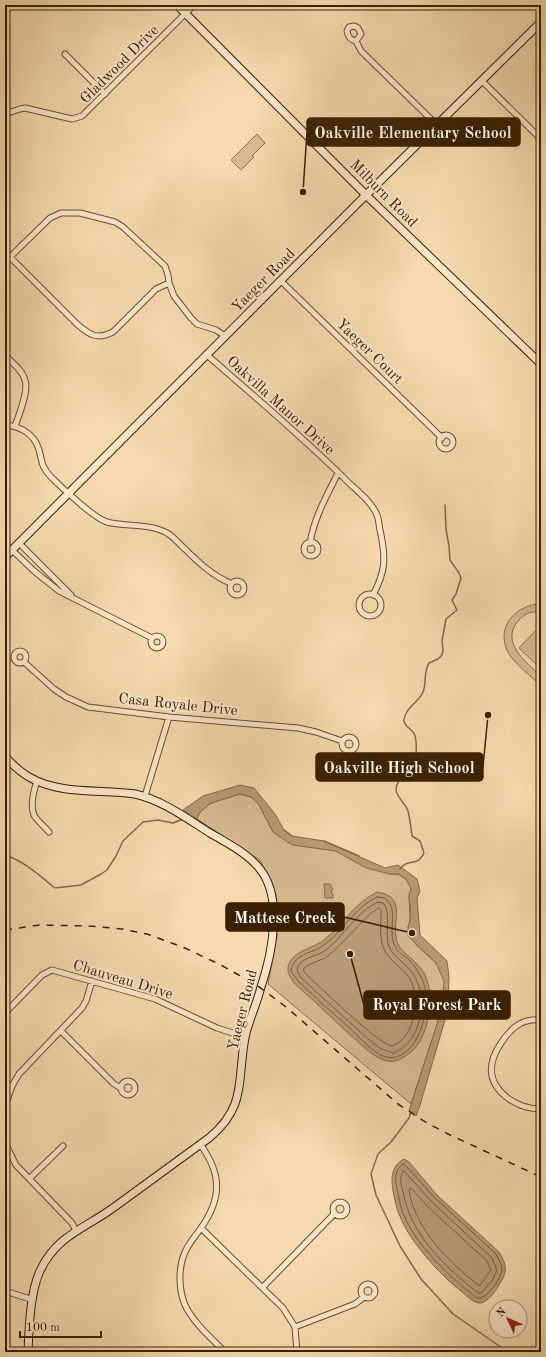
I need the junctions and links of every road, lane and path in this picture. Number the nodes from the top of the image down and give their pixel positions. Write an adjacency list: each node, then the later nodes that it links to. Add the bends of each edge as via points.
1 (177, 5): 3 (street, Milburn Road)
2 (194, 5): 3 (street, Gladwood Drive)
3 (186, 14): 8 (street, Gladwood Drive); 12 (street, Milburn Road)
4 (541, 22): 7 (street, Yaeger Road)
5 (356, 41): 10 (street, via 361,51)
6 (65, 54): 8 (street)
7 (482, 81): 10 (street, Yaeger Road); 11 (street)
8 (105, 94): 9 (street, Gladwood Drive, via 86,114 77,118 25,108)
9 (5, 114)
10 (438, 125): 12 (street, Yaeger Road)
11 (541, 138)
12 (366, 195): 15 (street, Yaeger Road); 20 (street, Milburn Road)
13 (5, 252): 14 (street)
14 (10, 257): 16 (street, via 50,218 61,213 80,213 115,222 123,227 165,266); 16 (street, via 78,325 91,335 97,336 113,332 156,289)
15 (281, 281): 17 (street, Yaeger Road); 23 (street, Yaeger Court)
16 (168, 283): 17 (street, via 174,296 197,324)
17 (225, 336): 18 (street, Yaeger Road)
18 (207, 354): 24 (street, Oakvilla Manor Drive); 25 (street, Yaeger Road)
19 (5, 355): 22 (street, via 20,370 26,381 24,401)
20 (541, 364)
21 (5, 425): 22 (street)
22 (15, 426): 25 (street, via 31,435 38,447 41,464)
23 (442, 438)
24 (338, 473): 27 (street, via 318,515); 31 (street, Oakvilla Manor Drive, via 370,504 378,516 383,542 384,570)
25 (68, 493): 26 (street, Yaeger Road); 30 (street, via 95,517 106,522 150,527 168,533 206,569)
26 (19, 543): 28 (street, Yaeger Road); 32 (street)
27 (310, 543)
28 (12, 550): 29 (street, Yaeger Road); 32 (street, via 50,584)
29 (5, 557)
30 (230, 584)
31 (373, 595): 31 (street, via 364,596 360,601 360,608 364,614 371,616 381,607 380,600)
32 (74, 598): 33 (street)
33 (152, 638)
34 (24, 662): 35 (street, Casa Royale Drive, via 54,689 88,707)
35 (168, 717): 36 (street, Casa Royale Drive, via 298,728); 39 (street)
36 (342, 741)
37 (5, 757): 38 (street, Yaeger Road)
38 (37, 781): 39 (street, Yaeger Road, via 67,788); 40 (street, via 33,811)
39 (145, 796): 45 (street, Yaeger Road, via 251,859 270,886 274,922 268,963)
40 (49, 832)
41 (92, 981): 42 (street, Chauveau Drive, via 48,971); 44 (street, via 84,1005); 45 (street, Chauveau Drive, via 155,999 217,1028)
42 (5, 1013)
43 (541, 1020): 48 (street, via 526,1020 507,1034 494,1054 491,1065 494,1083 504,1095 518,1105)
44 (61, 1031): 46 (street); 47 (street, via 19,1074)
45 (245, 1037): 50 (street, Yaeger Road, via 235,1106 224,1124)
46 (121, 1088)
47 (5, 1106)
48 (541, 1109)
49 (5, 1136): 52 (street, via 7,1147 16,1165)
50 (200, 1144): 54 (street, via 213,1165 218,1190 212,1211); 55 (street, Yaeger Road, via 100,1218)
51 (63, 1146): 52 (street)
52 (30, 1178): 55 (street, via 72,1223)
53 (335, 1213): 56 (street)
54 (201, 1228): 56 (street); 62 (street, via 184,1254 180,1278 181,1292 191,1314)
55 (76, 1231): 59 (street, Yaeger Road, via 60,1243 44,1264)
56 (263, 1287): 60 (street, via 283,1308)
57 (5, 1291): 59 (street)
58 (364, 1297): 60 (street, via 355,1304)
59 (33, 1300): 61 (street, Yaeger Road)
60 (294, 1327): 63 (street)
61 (28, 1352)
62 (223, 1352)
63 (297, 1352)

